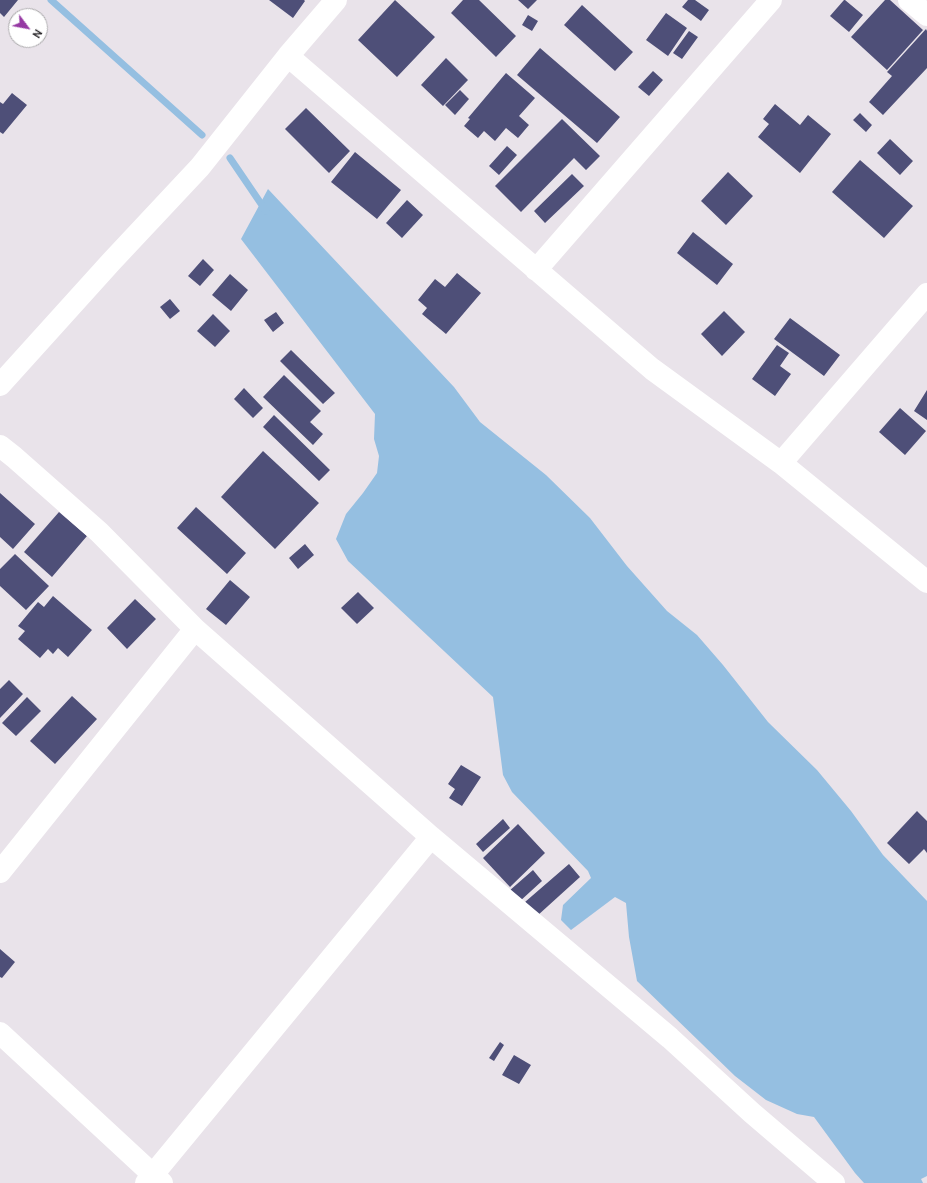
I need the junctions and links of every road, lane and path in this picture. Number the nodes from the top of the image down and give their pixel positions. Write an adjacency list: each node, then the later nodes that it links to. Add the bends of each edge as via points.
1 (336, 0): 5 (street)
2 (771, 0): 6 (street)
3 (909, 0): 4 (street)
4 (927, 16)
5 (288, 56): 6 (street); 8 (street, via 200,167)
6 (536, 270): 10 (street, via 652,369)
7 (927, 294): 10 (street)
8 (0, 385)
9 (0, 446): 12 (street, via 99,532)
10 (781, 463): 11 (street)
11 (927, 582)
12 (195, 629): 13 (street); 14 (street)
13 (431, 837): 16 (street); 17 (street, via 670,1038)
14 (0, 872)
15 (0, 1033): 16 (street)
16 (154, 1180)
17 (834, 1183)

